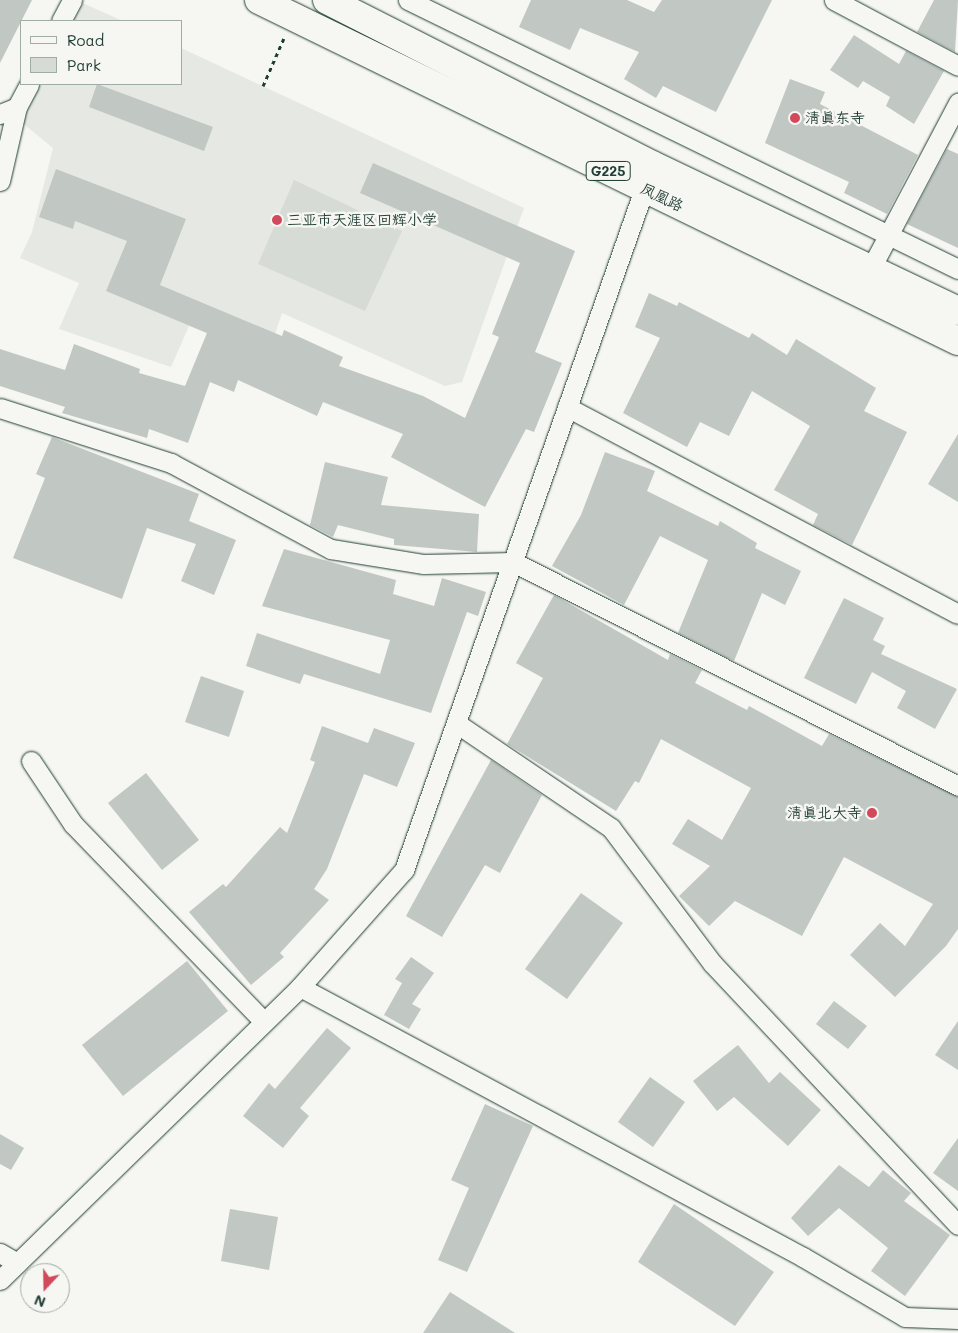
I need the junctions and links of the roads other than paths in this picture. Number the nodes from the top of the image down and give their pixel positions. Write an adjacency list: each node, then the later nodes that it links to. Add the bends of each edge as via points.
1 (72, 0): 6 (street)
2 (259, 0): 11 (highway, 凤凰路 / G225)
3 (327, 0): 11 (highway, 凤凰路 / G225)
4 (408, 0): 13 (street)
5 (834, 0): 7 (street)
6 (62, 20)
7 (958, 66)
8 (28, 85): 10 (street)
9 (958, 103): 13 (street)
10 (8, 110): 12 (street)
11 (648, 176): 14 (highway, 凤凰路 / G225); 17 (highway, 凤凰路 / G225); 18 (street)
12 (0, 180)
13 (888, 236): 14 (street); 15 (street)
14 (871, 268): 16 (highway, 凤凰路 / G225)
15 (958, 269)
16 (958, 311)
17 (958, 341)
18 (567, 407): 20 (street); 21 (street)
19 (0, 408): 20 (street, via 171,463 331,550 424,564)
20 (513, 562): 22 (street); 24 (street)
21 (958, 614)
22 (456, 722): 25 (street, via 404,870); 27 (street, via 611,828 712,963)
23 (31, 761): 26 (street, via 73,824)
24 (958, 786)
25 (300, 987): 26 (street); 31 (street, via 803,1257 904,1317)
26 (264, 1022): 29 (street)
27 (958, 1225)
28 (0, 1254): 29 (street)
29 (17, 1264): 30 (street)
30 (0, 1280)
31 (958, 1319)

